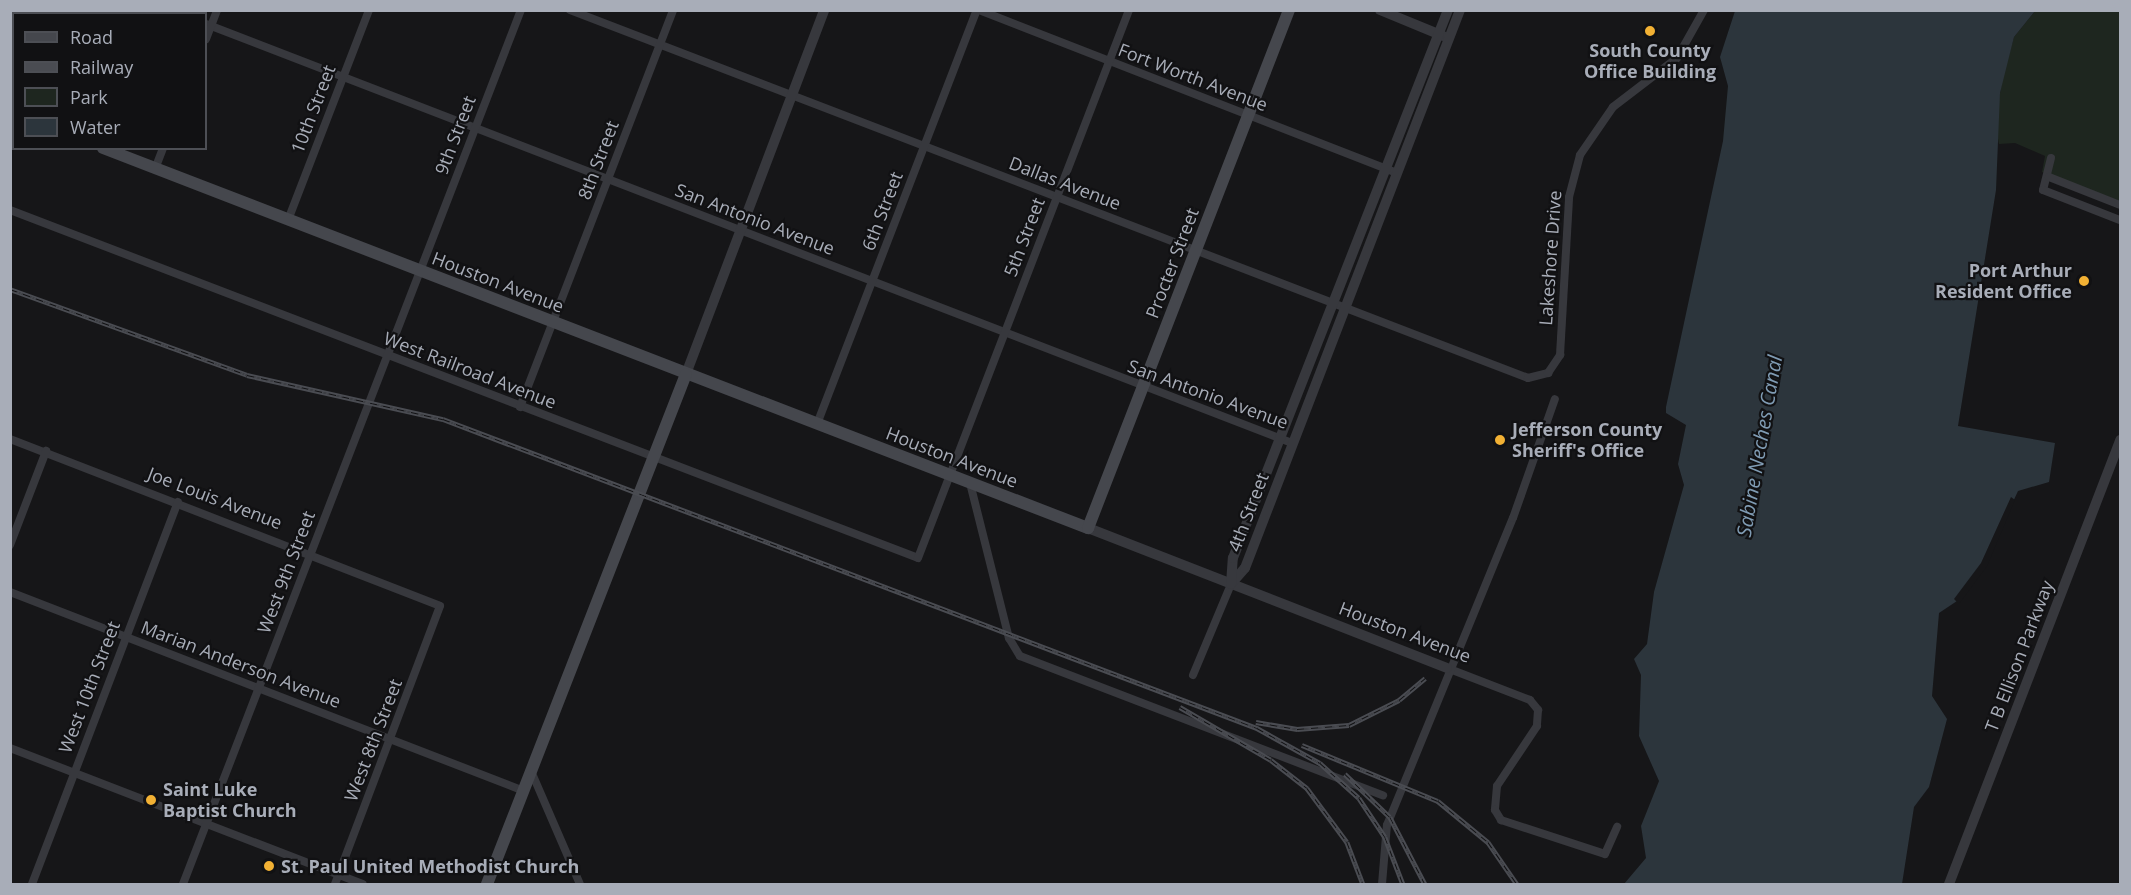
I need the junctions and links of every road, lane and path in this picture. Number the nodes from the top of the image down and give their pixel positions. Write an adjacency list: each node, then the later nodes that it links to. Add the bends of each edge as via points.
1 (217, 10): 14 (street)
2 (369, 10): 19 (street, 10th Street)
3 (521, 10): 22 (street, 9th Street)
4 (570, 10): 17 (street, Dallas Avenue)
5 (673, 10): 17 (street, 8th Street)
6 (824, 10): 20 (street)
7 (978, 10): 18 (street, Fort Worth Avenue); 23 (street, 6th Street)
8 (1129, 10): 18 (street, 5th Street)
9 (1289, 10): 21 (main road, Procter Street)
10 (1380, 10): 15 (street)
11 (1448, 10): 15 (street, 4th Street)
12 (1460, 10): 16 (street, 4th Street)
13 (1704, 10): 46 (street, Lakeshore Drive, via 1677,58 1613,107 1580,155 1569,197 1560,355)
14 (208, 25): 19 (street, San Antonio Avenue)
15 (1438, 34): 16 (street); 28 (street, 4th Street)
16 (1449, 38): 29 (street, 4th Street)
17 (660, 44): 20 (street, Dallas Avenue); 31 (street, 8th Street)
18 (1110, 62): 21 (street, Fort Worth Avenue); 32 (street, 5th Street)
19 (343, 77): 22 (street, San Antonio Avenue); 35 (street, 10th Street)
20 (792, 95): 23 (street, Dallas Avenue); 37 (street)
21 (1246, 115): 28 (street, Fort Worth Avenue); 38 (main road, Procter Street)
22 (475, 128): 31 (street, San Antonio Avenue); 39 (street, 9th Street)
23 (924, 146): 32 (street, Dallas Avenue); 40 (street, 6th Street)
24 (108, 150): 27 (main road, Houston Avenue)
25 (162, 150): 27 (street)
26 (2051, 158): 30 (street)
27 (155, 169): 35 (main road, Houston Avenue)
28 (1385, 169): 29 (street, Fort Worth Avenue); 41 (street, 4th Street)
29 (1396, 173): 42 (street, 4th Street)
30 (2049, 177): 33 (street); 36 (street, via 2043,190)
31 (608, 179): 37 (street, San Antonio Avenue); 43 (street, 8th Street)
32 (1057, 197): 38 (street, Dallas Avenue); 44 (street, 5th Street)
33 (2121, 205)
34 (10, 210): 45 (street, West Railroad Avenue)
35 (288, 220): 39 (main road, Houston Avenue)
36 (2121, 220)
37 (740, 231): 40 (street, San Antonio Avenue); 47 (street)
38 (1196, 251): 41 (street, Dallas Avenue); 48 (main road, Procter Street)
39 (420, 271): 43 (main road, Houston Avenue); 45 (street, West 9th Street)
40 (872, 283): 44 (street, San Antonio Avenue); 51 (street, 6th Street)
41 (1331, 304): 42 (street, Dallas Avenue); 53 (street, 4th Street)
42 (1344, 310): 46 (street, Dallas Avenue, via 1512,374 1528,378); 55 (street, 4th Street)
43 (553, 322): 47 (main road, Houston Avenue); 50 (street)
44 (1004, 334): 48 (street, San Antonio Avenue); 58 (street, 5th Street)
45 (387, 356): 50 (street, West Railroad Avenue); 63 (street, West 9th Street)
46 (1548, 373)
47 (686, 374): 51 (main road, Houston Avenue); 57 (main road)
48 (1143, 388): 53 (street, San Antonio Avenue); 61 (main road, Procter Street)
49 (1555, 399): 69 (street, via 1513,518)
50 (520, 407): 57 (street, West Railroad Avenue)
51 (817, 424): 58 (main road, Houston Avenue)
52 (10, 439): 56 (street, Joe Louis Avenue)
53 (1280, 439): 55 (street, San Antonio Avenue); 65 (street, 4th Street, via 1233,558)
54 (2121, 440): 88 (street, T B Ellison Parkway)
55 (1292, 443): 65 (street, 4th Street, via 1245,568)
56 (46, 451): 60 (street, Joe Louis Avenue); 62 (street)
57 (652, 458): 64 (street, West Railroad Avenue); 74 (main road)
58 (950, 476): 59 (main road, Houston Avenue); 64 (street, 5th Street)
59 (970, 483): 61 (main road, Houston Avenue); 77 (street, via 1009,638 1020,656)
60 (178, 502): 63 (street, Joe Louis Avenue); 68 (street, West 10th Street)
61 (1088, 528): 65 (street, Houston Avenue)
62 (10, 544)
63 (311, 552): 67 (street, Joe Louis Avenue); 71 (street, West 9th Street)
64 (918, 558)
65 (1231, 584): 69 (street, Houston Avenue); 70 (street)
66 (10, 592): 68 (street, Marian Anderson Avenue)
67 (440, 606): 72 (street, West 8th Street)
68 (127, 637): 71 (street, Marian Anderson Avenue); 75 (street, West 10th Street)
69 (1447, 668): 79 (street, Houston Avenue, via 1530,700 1538,710 1537,726 1497,786 1495,810 1502,820 1605,854); 87 (street, via 1387,825)
70 (1193, 675)
71 (258, 689): 72 (street, Marian Anderson Avenue); 78 (street, West 9th Street)
72 (392, 741): 76 (street, Marian Anderson Avenue); 80 (street, West 8th Street)
73 (10, 748): 75 (street)
74 (531, 771): 76 (main road); 86 (street)
75 (74, 773): 78 (street); 81 (street, West 10th Street)
76 (524, 791): 85 (main road)
77 (1383, 795)
78 (206, 824): 80 (street); 82 (street, West 9th Street)
79 (1617, 827)
80 (339, 875): 83 (street, West 8th Street); 84 (street)
81 (32, 885)
82 (183, 885)
83 (335, 885)
84 (363, 885)
85 (488, 885)
86 (580, 885)
87 (1382, 885)
88 (1949, 885)

